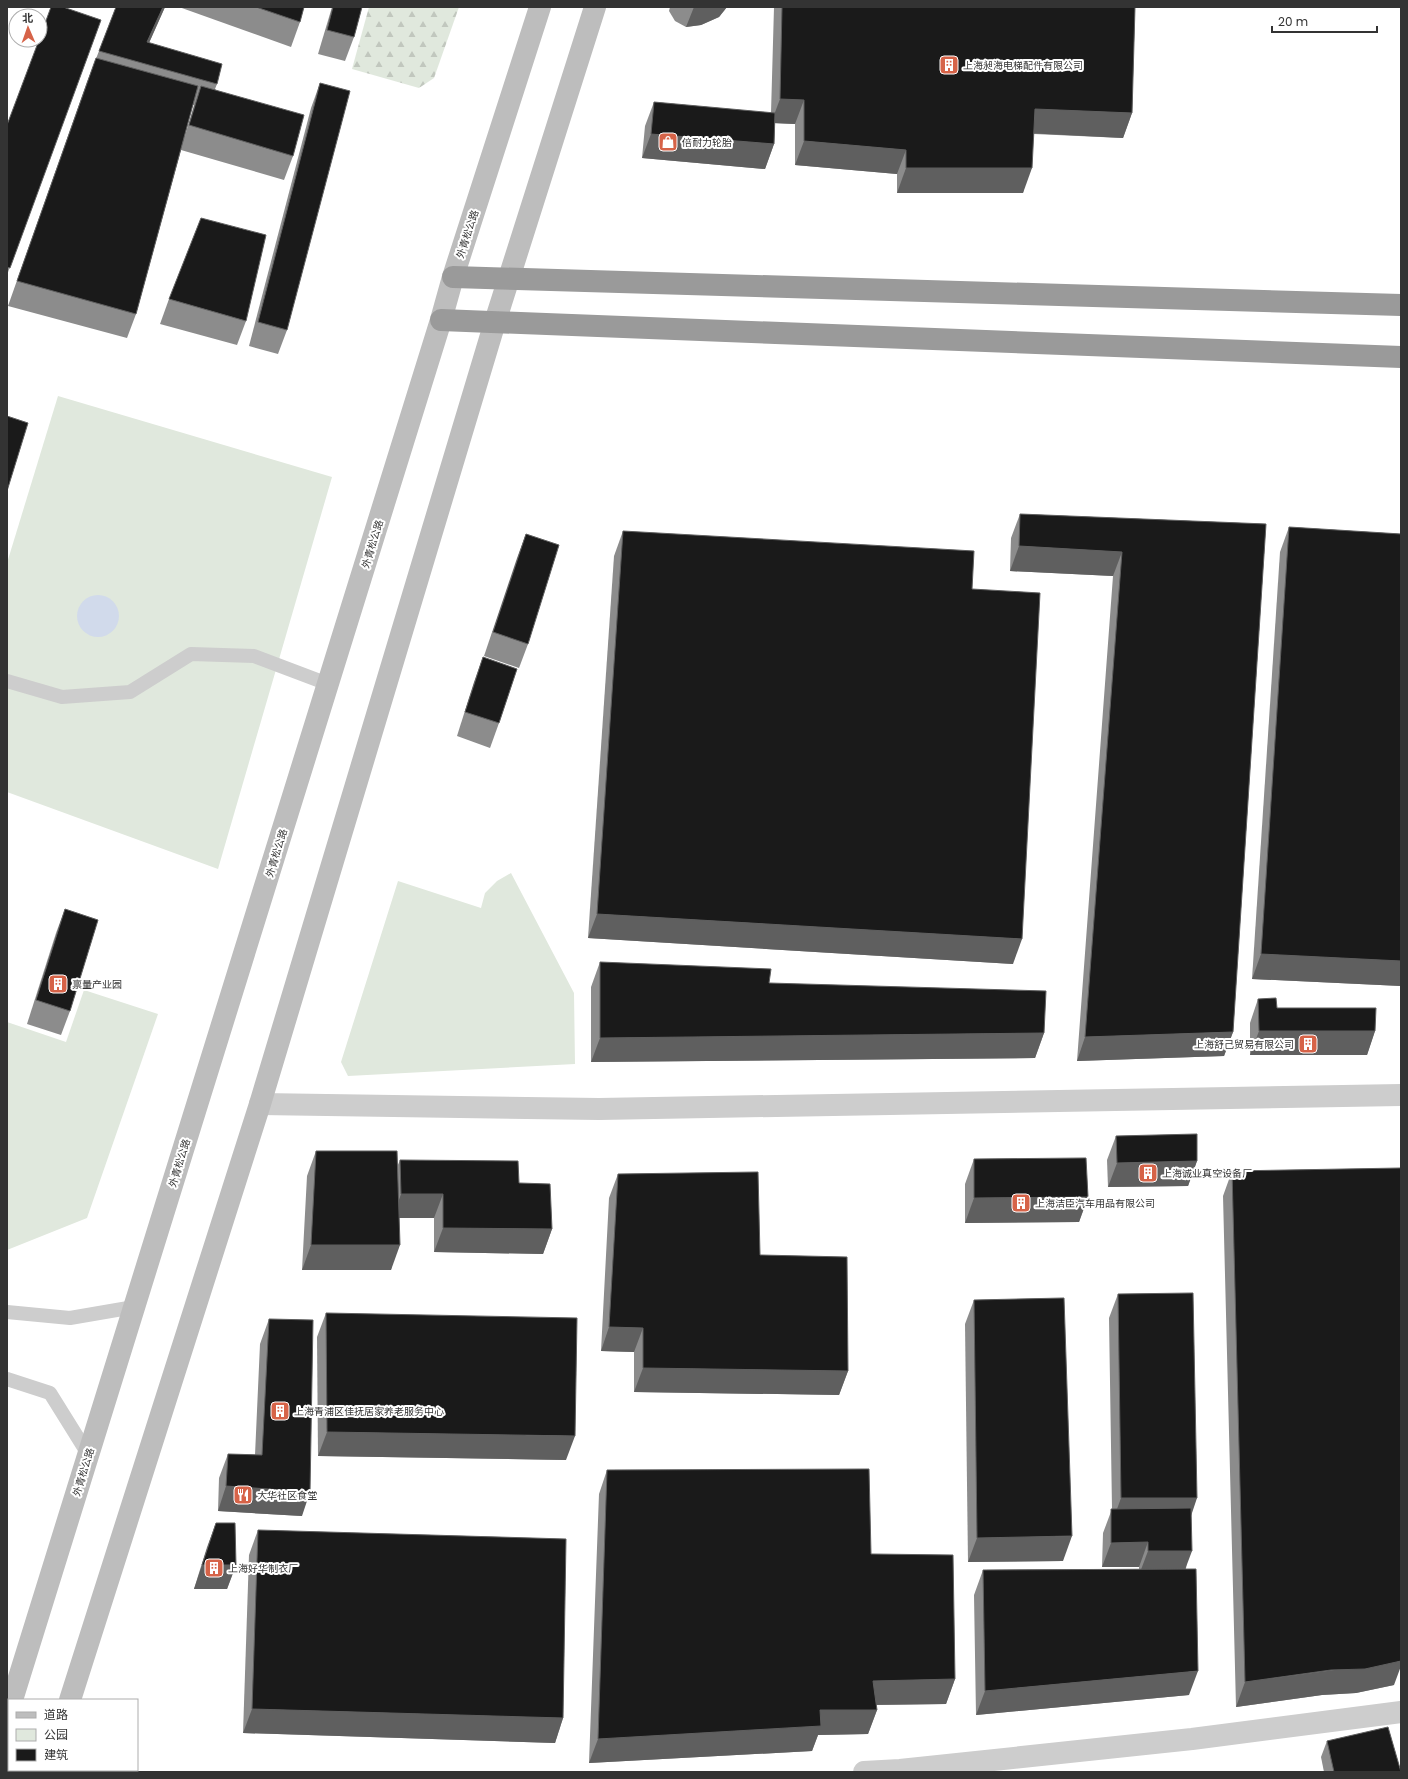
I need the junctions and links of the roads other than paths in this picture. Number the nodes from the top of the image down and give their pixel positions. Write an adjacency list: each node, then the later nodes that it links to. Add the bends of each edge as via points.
1 (540, 7): 3 (main road, 外青松公路)
2 (595, 7): 4 (main road)
3 (453, 277): 4 (highway); 6 (main road, 外青松公路)
4 (509, 279): 5 (highway); 7 (main road)
5 (1401, 304)
6 (441, 320): 7 (highway); 10 (main road, 外青松公路)
7 (495, 322): 8 (highway); 12 (main road)
8 (1401, 357)
9 (7, 681): 10 (lane, via 62,697 130,692 191,654 254,656)
10 (328, 684): 13 (main road, 外青松公路)
11 (1401, 1095): 12 (street, via 599,1109)
12 (260, 1104): 18 (main road)
13 (134, 1307): 14 (lane, via 70,1318); 16 (main road, 外青松公路)
14 (7, 1312)
15 (7, 1379): 16 (lane, via 50,1393)
16 (88, 1454): 17 (main road, 外青松公路)
17 (12, 1699)
18 (70, 1699)
19 (1401, 1712): 22 (street, via 1184,1740)
20 (102, 1771): 21 (street)
21 (115, 1772)
22 (864, 1772)

